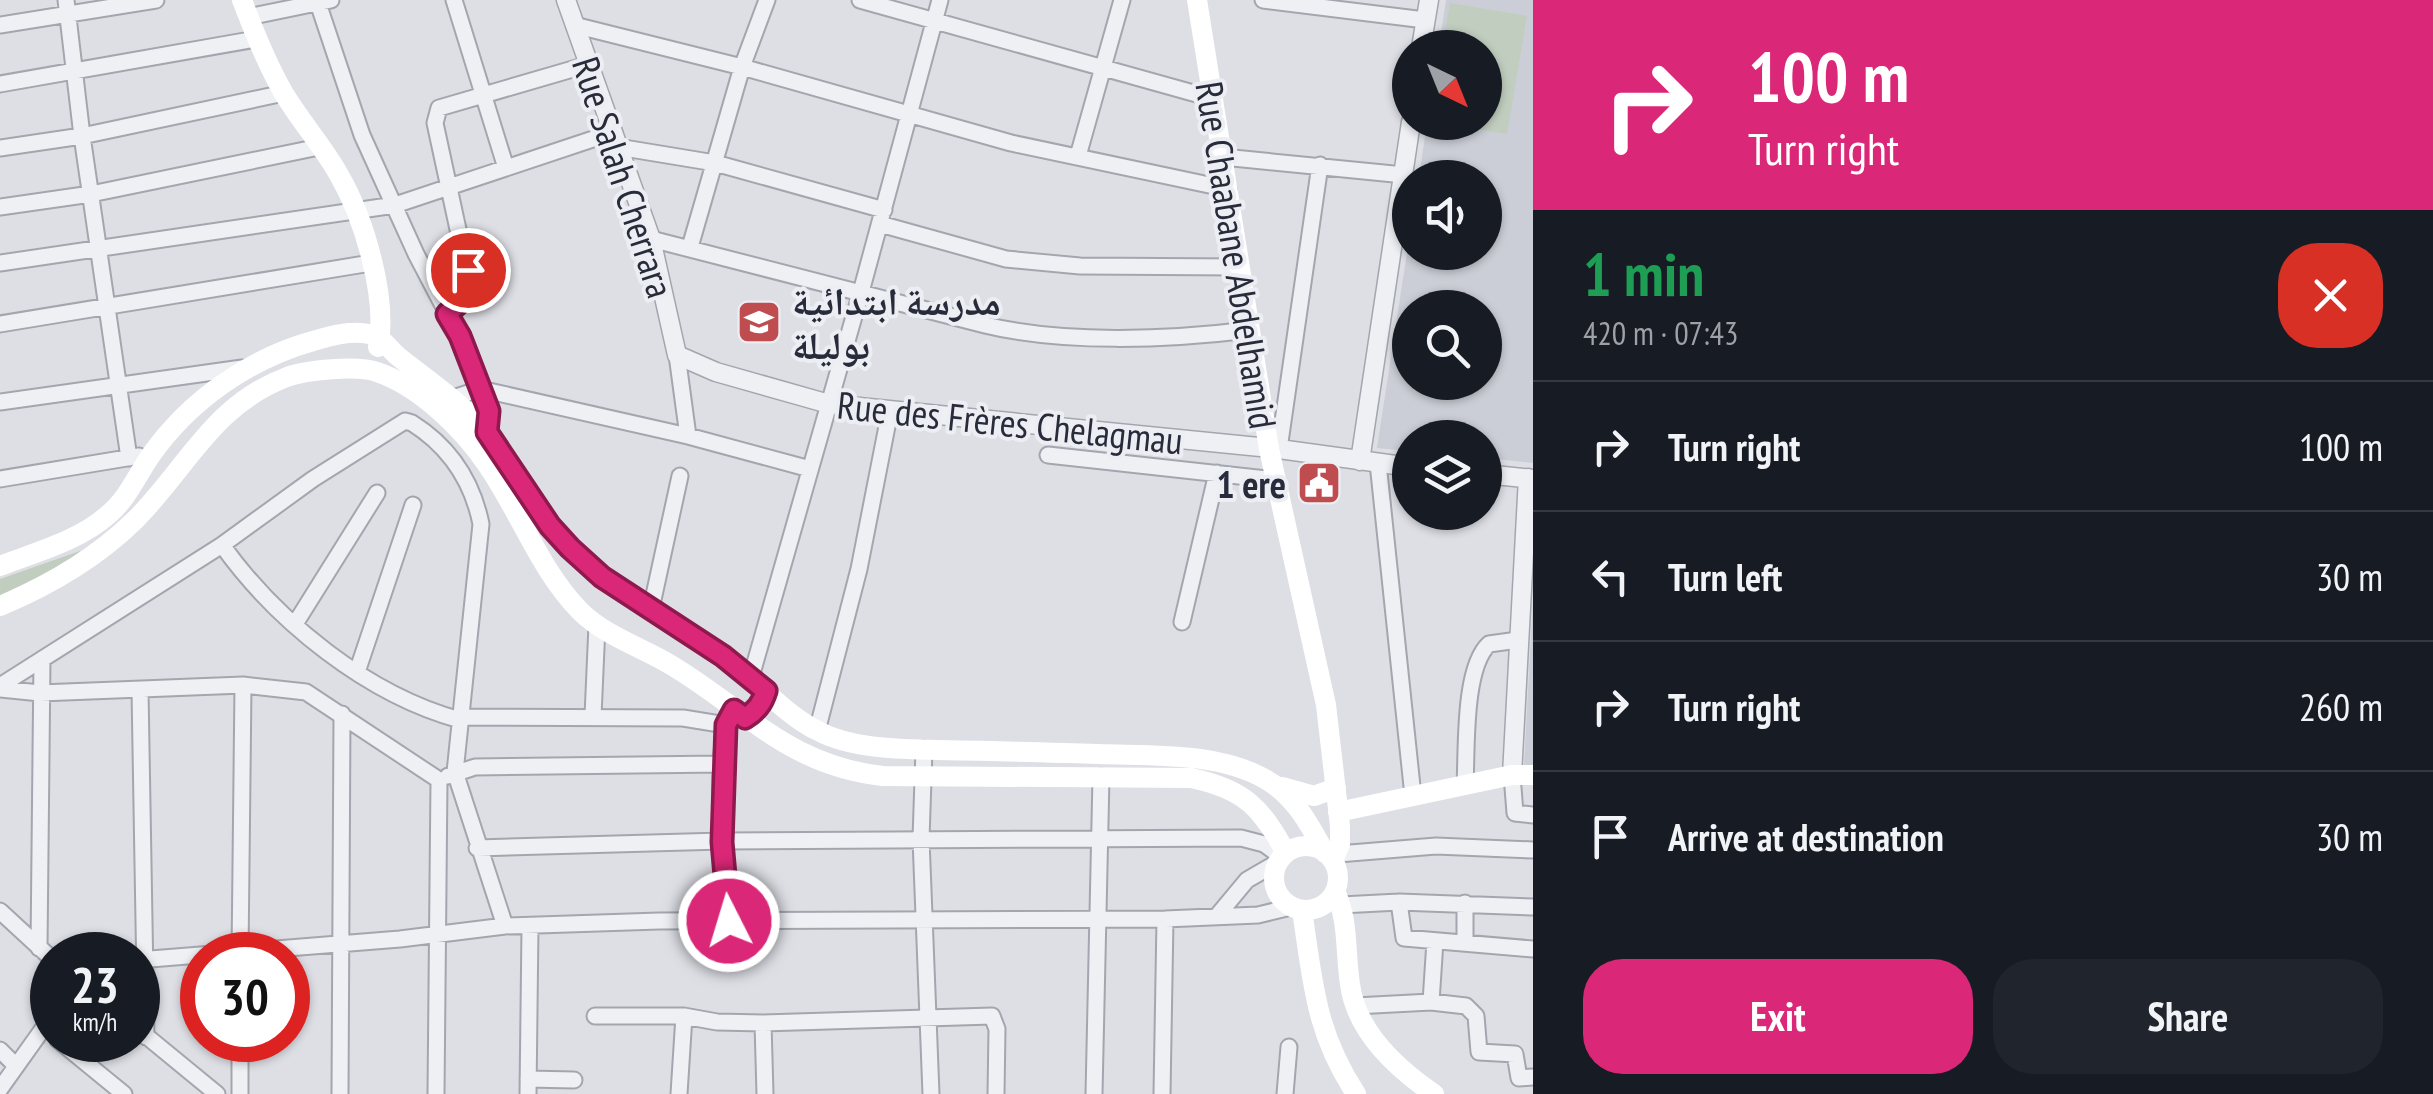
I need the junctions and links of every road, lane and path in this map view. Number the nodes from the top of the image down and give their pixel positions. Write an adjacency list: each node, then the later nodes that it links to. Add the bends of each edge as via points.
1 (156, 0): 12 (street)
2 (454, 0): 26 (street)
3 (566, 0): 17 (street, Rue Salah Cherrara)
4 (767, 0): 21 (street)
5 (860, 0): 15 (street)
6 (940, 0): 15 (street)
7 (1122, 0): 22 (street)
8 (1197, 0): 27 (main road, Rue Chaabane Abdelhamid)
9 (1263, 0): 14 (street)
10 (1429, 0): 14 (street)
11 (322, 1): 13 (street); 42 (street, via 362,135)
12 (66, 7): 16 (street); 23 (street)
13 (245, 8): 19 (main road)
14 (1425, 20): 18 (street)
15 (934, 22): 22 (street); 28 (street)
16 (0, 24)
17 (574, 25): 20 (street, Rue Salah Cherrara); 21 (street)
18 (1424, 30)
19 (256, 39): 23 (street); 25 (main road)
20 (590, 64): 26 (street); 30 (street, Rue Salah Cherrara)
21 (742, 67): 28 (street); 35 (street)
22 (1104, 70): 27 (street); 33 (street)
23 (74, 74): 24 (street); 29 (street)
24 (0, 84)
25 (284, 93): 29 (street); 31 (main road)
26 (482, 94): 37 (street); 40 (street, via 448,103 436,114)
27 (1211, 98): 34 (main road, Rue Chaabane Abdelhamid)
28 (908, 116): 33 (street); 45 (street)
29 (82, 136): 32 (street); 41 (street)
30 (616, 140): 35 (street); 37 (street); 46 (street, Rue Salah Cherrara)
31 (319, 146): 41 (street); 44 (main road)
32 (0, 148)
33 (1078, 156): 39 (street)
34 (1222, 156): 36 (street); 39 (main road, Rue Chaabane Abdelhamid)
35 (715, 163): 45 (street); 47 (street)
36 (1320, 165): 38 (street); 74 (street)
37 (506, 168): 40 (street)
38 (1392, 173)
39 (1228, 189): 51 (main road, Rue Chaabane Abdelhamid)
40 (448, 190): 42 (street); 55 (street, via 468,270 461,301)
41 (91, 194): 43 (street); 48 (street)
42 (395, 205): 44 (street); 55 (street)
43 (0, 207)
44 (355, 210): 48 (street); 50 (main road)
45 (882, 217): 51 (street, via 1006,259); 53 (street)
46 (651, 239): 47 (street); 60 (street, Rue Salah Cherrara)
47 (690, 247): 53 (street)
48 (99, 249): 49 (street); 54 (street)
49 (0, 263)
50 (371, 263): 54 (street); 58 (main road)
51 (1239, 267): 57 (main road, Rue Chaabane Abdelhamid)
52 (1392, 270): 78 (street)
53 (862, 292): 57 (street, via 1049,336); 69 (street)
54 (108, 308): 56 (street); 64 (street)
55 (447, 314): 65 (street)
56 (0, 324)
57 (1249, 330): 74 (main road, Rue Chaabane Abdelhamid)
58 (380, 338): 59 (main road, via 350,333); 62 (main road); 66 (main road)
59 (309, 342): 61 (main road); 63 (main road)
60 (677, 355): 69 (street, Rue des Frères Chelagmau); 73 (street)
61 (242, 368): 64 (street); 75 (main road)
62 (364, 368): 63 (main road); 68 (main road)
63 (318, 372): 91 (main road, via 291,376 234,408 100,552)
64 (119, 384): 67 (street); 77 (street)
65 (480, 389): 66 (street); 72 (street, via 489,411); 73 (street)
66 (450, 399): 72 (main road)
67 (0, 402)
68 (428, 403): 71 (street); 95 (main road, via 486,462 554,577)
69 (828, 404): 70 (street, Rue des Frères Chelagmau); 80 (street)
70 (890, 412): 74 (street, Rue des Frères Chelagmau); 108 (street)
71 (405, 420): 89 (street); 107 (street, via 455,459 482,524)
72 (487, 432): 92 (main road, via 570,548)
73 (688, 436): 80 (street)
74 (1274, 450): 78 (street, Rue des Frères Chelagmau); 86 (main road, Rue Chaabane Abdelhamid)
75 (152, 454): 77 (street); 90 (main road, via 124,499 98,524)
76 (1048, 456): 81 (street)
77 (129, 458): 85 (street)
78 (1369, 462): 79 (street, Rue des Frères Chelagmau); 118 (street)
79 (1392, 464)
80 (810, 469): 99 (street)
81 (1217, 473): 86 (street); 93 (street)
82 (680, 476): 92 (street)
83 (1502, 476): 84 (street)
84 (1530, 478): 96 (street)
85 (0, 480)
86 (1276, 480): 119 (main road, Rue Chaabane Abdelhamid, via 1326,705)
87 (377, 493): 94 (street)
88 (413, 505): 98 (street)
89 (222, 545): 94 (street); 97 (street)
90 (0, 566)
91 (0, 606)
92 (651, 609): 99 (main road)
93 (1182, 622)
94 (294, 624): 98 (street)
95 (598, 625): 104 (main road, via 667,663); 106 (street)
96 (1518, 640): 113 (street); 116 (street, via 1488,644 1480,656 1472,679)
97 (42, 659): 101 (street); 103 (street)
98 (357, 672): 107 (street, via 391,694)
99 (754, 680): 104 (main road, via 728,682); 104 (main road, via 760,707); 108 (main road)
100 (243, 685): 102 (street); 105 (street, via 306,692); 144 (street)
101 (0, 687): 103 (street)
102 (140, 690): 103 (street); 143 (street)
103 (40, 693): 142 (street)
104 (731, 713): 106 (street); 110 (street); 112 (main road, via 836,768)
105 (342, 714): 115 (street); 149 (street)
106 (594, 716): 107 (street)
107 (460, 718): 111 (street)
108 (818, 731): 109 (main road)
109 (924, 749): 112 (street); 117 (main road, via 1213,761)
110 (722, 764): 111 (street); 124 (street)
111 (455, 772): 115 (street); 125 (street)
112 (922, 775): 114 (main road); 122 (street)
113 (1523, 775): 116 (main road); 120 (street, via 1515,813)
114 (1101, 777): 123 (street); 127 (main road, via 1216,783 1262,812)
115 (438, 780): 145 (street)
116 (1465, 784): 118 (main road)
117 (1275, 785): 119 (main road); 121 (main road)
118 (1413, 796): 119 (main road)
119 (1337, 798): 121 (main road); 128 (main road, Rue Chaabane Abdelhamid)
120 (1533, 815)
121 (1312, 827): 127 (main road); 128 (main road)
122 (921, 840): 123 (street); 124 (street); 136 (street)
123 (1101, 841): 127 (street, via 1241,838); 137 (street)
124 (722, 842): 125 (street); 139 (street)
125 (477, 848): 140 (street)
126 (1533, 850): 128 (street, via 1436,846)
127 (1285, 855): 128 (main road, via 1316,848); 133 (main road, via 1275,888); 135 (street, via 1247,880)
128 (1332, 856): 129 (main road)
129 (1338, 898): 130 (street); 133 (main road); 153 (main road)
130 (1399, 902): 131 (street); 147 (street, via 1403,937)
131 (1465, 904): 132 (street); 148 (street)
132 (1532, 907)
133 (1297, 909): 135 (street); 181 (main road, via 1324,1036)
134 (0, 911): 146 (street)
135 (1217, 916): 138 (street)
136 (925, 918): 137 (street); 139 (street); 156 (street)
137 (1099, 918): 138 (street); 178 (street)
138 (1165, 918): 179 (street)
139 (729, 921): 141 (street)
140 (505, 926): 141 (street); 145 (street)
141 (530, 927): 167 (street)
142 (39, 932)
143 (142, 932)
144 (240, 932)
145 (437, 935): 149 (street); 173 (street)
146 (30, 939)
147 (1435, 941): 148 (street); 152 (street)
148 (1465, 942): 151 (street)
149 (340, 943): 150 (street); 172 (street)
150 (310, 946)
151 (1533, 949)
152 (1432, 1002): 153 (street); 166 (street, via 1470,1008 1479,1052 1515,1054)
153 (1355, 1006): 182 (main road, via 1382,1051)
154 (594, 1016): 155 (street)
155 (684, 1016): 157 (street); 174 (street)
156 (928, 1016): 157 (street); 176 (street); 177 (street, via 994,1017)
157 (763, 1022): 175 (street)
158 (1290, 1046): 180 (street)
159 (160, 1048): 170 (street)
160 (0, 1050): 164 (street)
161 (30, 1052): 164 (street)
162 (88, 1062): 169 (street)
163 (240, 1062): 171 (street)
164 (16, 1066): 168 (street)
165 (574, 1080): 167 (street)
166 (1524, 1083)
167 (528, 1087)
168 (6, 1089)
169 (124, 1094)
170 (217, 1094)
171 (240, 1094)
172 (340, 1094)
173 (436, 1094)
174 (680, 1094)
175 (766, 1094)
176 (931, 1094)
177 (996, 1094)
178 (1094, 1094)
179 (1162, 1094)
180 (1285, 1094)
181 (1356, 1094)
182 (1434, 1094)

